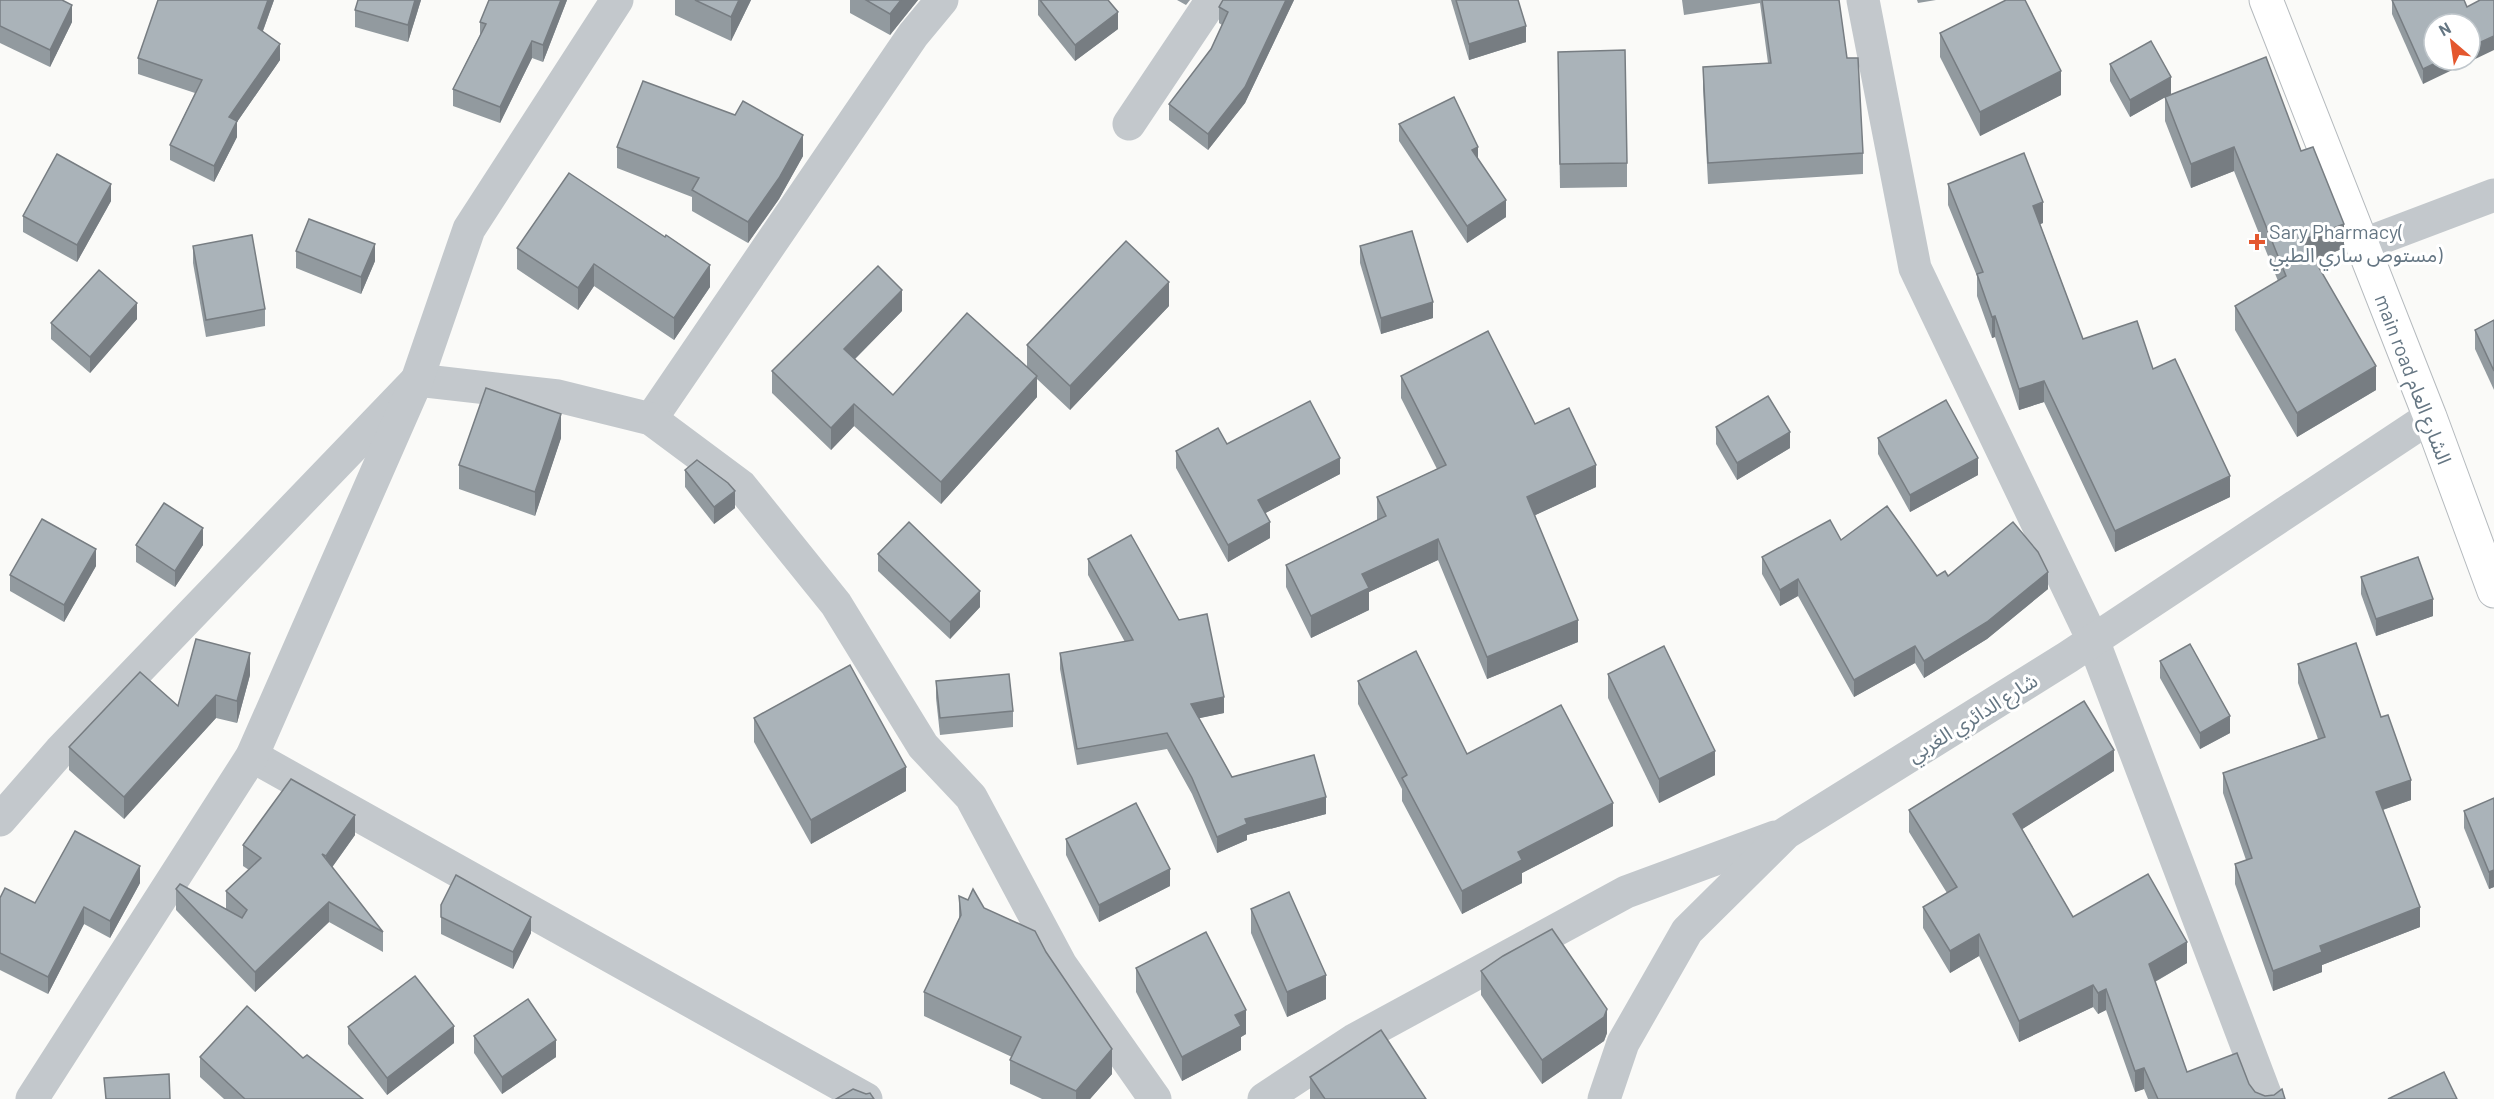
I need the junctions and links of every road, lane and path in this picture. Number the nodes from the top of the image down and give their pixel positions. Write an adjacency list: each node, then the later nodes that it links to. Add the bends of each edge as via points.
1 (617, 0): 9 (street, via 469,229)
2 (942, 0): 11 (street, via 913,35)
3 (1212, 0): 6 (street)
4 (1863, 0): 13 (street, via 1914,268)
5 (2266, 0): 8 (main road, main road الشارع العام)
6 (1129, 124)
7 (2494, 195): 8 (street)
8 (2362, 245): 10 (main road, main road الشارع العام)
9 (417, 380): 11 (street, via 558,396); 14 (street); 15 (street, via 60,751)
10 (2430, 417): 12 (main road, main road الشارع العام); 13 (street, شارع الدائري الغربي)
11 (651, 419): 19 (street, via 741,486 836,604 923,746 971,797 1061,965)
12 (2494, 591)
13 (2093, 640): 16 (street, شارع الدائري الغربي); 22 (street)
14 (252, 756): 17 (street); 18 (street)
15 (0, 820)
16 (1786, 833): 20 (street, via 1626,892 1354,1040); 21 (street, شارع الدائري الغربي, via 1687,931 1623,1042)
17 (32, 1099)
18 (866, 1099)
19 (1155, 1099)
20 (1264, 1099)
21 (1604, 1099)
22 (2267, 1099)

